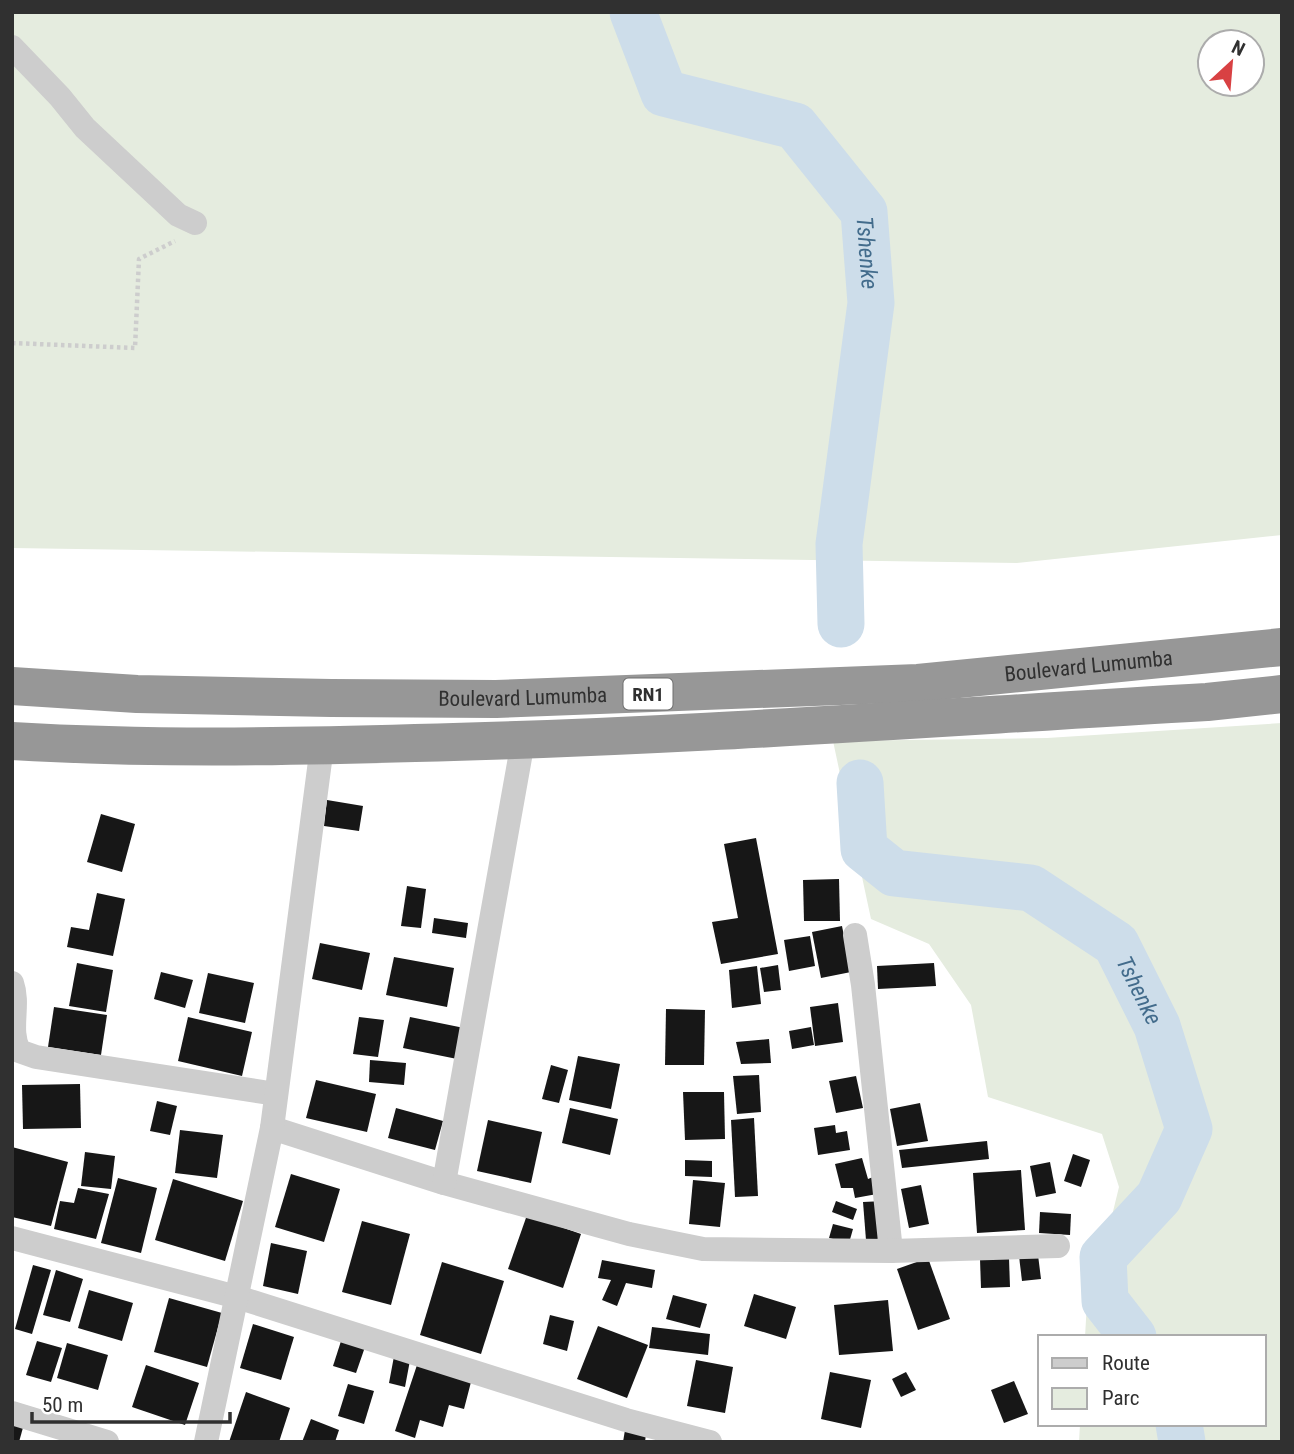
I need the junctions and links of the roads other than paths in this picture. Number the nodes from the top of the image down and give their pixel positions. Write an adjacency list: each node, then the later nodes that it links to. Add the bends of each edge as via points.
1 (12, 47): 2 (street, via 85,128 178,215)
2 (195, 223)
3 (1282, 647): 4 (highway, Boulevard Lumumba / RN1, via 918,683 509,698 262,697)
4 (12, 687)
5 (1282, 694): 7 (highway, Boulevard Lumumba / RN1)
6 (12, 741): 8 (highway, Boulevard Lumumba / RN1, via 101,746)
7 (523, 741): 8 (highway, Boulevard Lumumba / RN1); 13 (street)
8 (322, 746): 11 (street)
9 (855, 936): 16 (street)
10 (12, 983): 11 (street, via 16,996 13,1039 19,1051)
11 (276, 1094): 12 (street)
12 (272, 1128): 13 (street); 17 (street)
13 (444, 1183): 16 (street, via 629,1234 703,1249)
14 (12, 1238): 17 (street)
15 (1058, 1246): 16 (street)
16 (891, 1251)
17 (237, 1297): 20 (street); 21 (street, via 626,1420)
18 (12, 1413): 19 (street)
19 (107, 1442)
20 (206, 1442)
21 (710, 1442)

